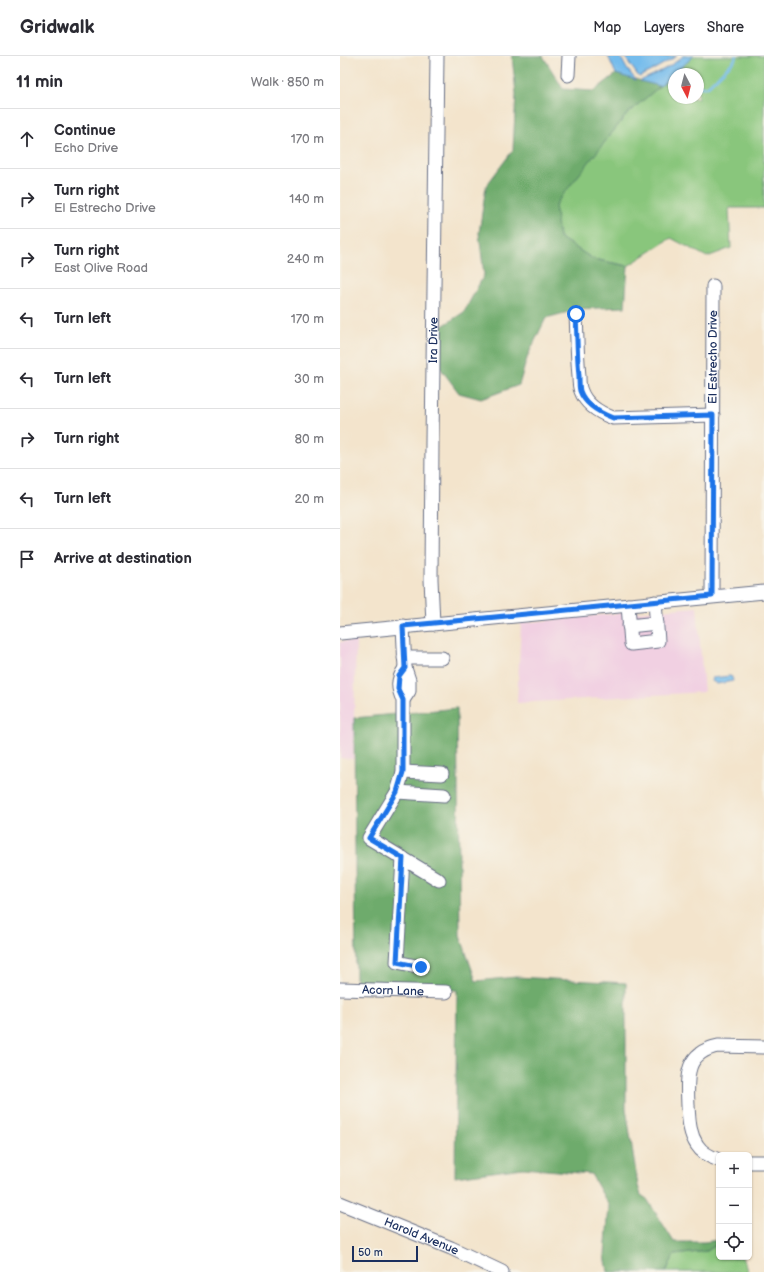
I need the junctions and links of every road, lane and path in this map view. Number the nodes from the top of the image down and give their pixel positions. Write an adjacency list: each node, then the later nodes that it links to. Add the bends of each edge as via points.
1 (437, 56): 11 (street, Ira Drive, via 431,579)
2 (569, 56): 3 (street)
3 (568, 75)
4 (713, 286): 6 (street, El Estrecho Drive)
5 (576, 314): 6 (street, via 580,391 593,408 613,418)
6 (713, 415): 8 (street, El Estrecho Drive)
7 (764, 592): 8 (street)
8 (712, 596): 9 (street)
9 (655, 602): 10 (street); 10 (street, via 658,641 640,632)
10 (628, 605): 11 (street)
11 (433, 624): 12 (street)
12 (403, 626): 13 (street); 15 (street)
13 (340, 633)
14 (442, 658): 15 (street)
15 (405, 663): 16 (street, via 409,691 403,700)
16 (403, 772): 17 (street); 18 (street)
17 (442, 774)
18 (397, 792): 19 (street); 20 (street, via 369,838)
19 (444, 795)
20 (403, 858): 21 (street); 22 (street, via 397,962)
21 (440, 880)
22 (421, 967)
23 (340, 989): 24 (street, Acorn Lane)
24 (446, 992)
25 (764, 1046): 26 (street, via 711,1048 697,1056 688,1071 692,1137 704,1153)
26 (716, 1159)
27 (752, 1162): 28 (street)
28 (764, 1162)
29 (340, 1203): 30 (street, Harold Avenue, via 451,1248)
30 (502, 1272)

